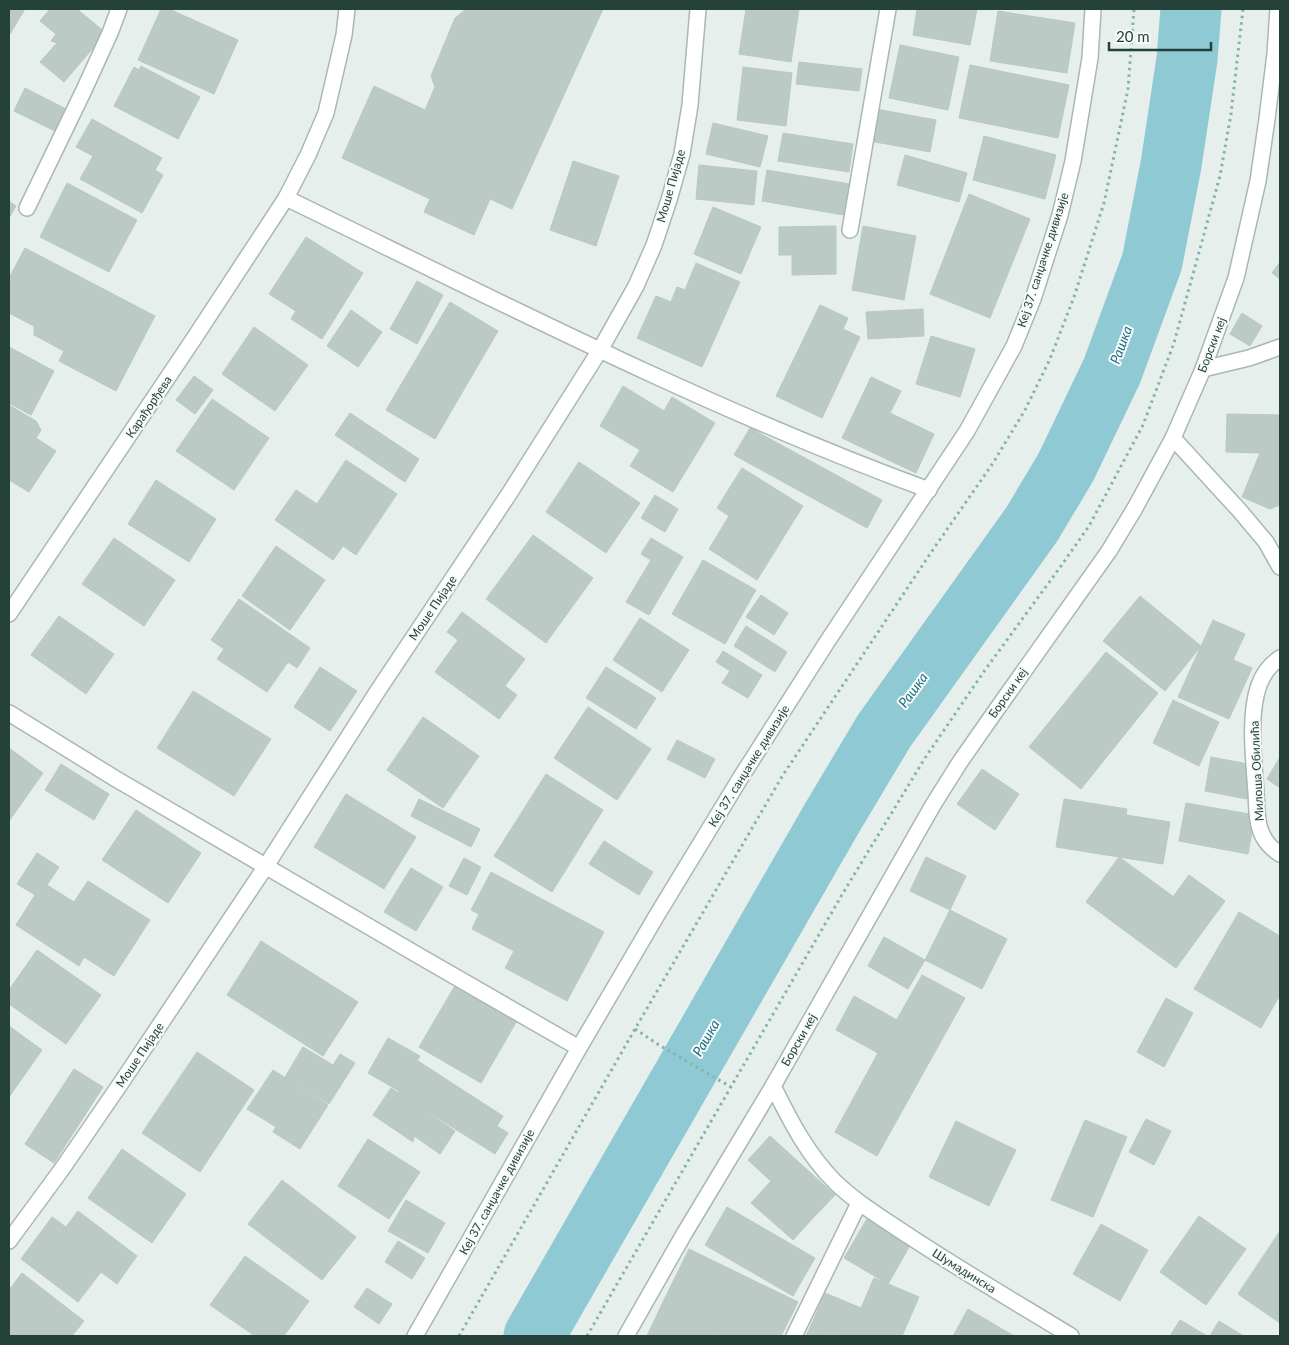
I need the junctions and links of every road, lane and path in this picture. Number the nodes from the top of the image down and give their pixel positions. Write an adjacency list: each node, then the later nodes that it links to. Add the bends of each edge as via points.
1 (119, 9): 10 (street, via 107,41)
2 (347, 9): 9 (street, Карађорђева, via 326,113)
3 (698, 9): 13 (street, Моше Пијаде, via 690,105 682,154 669,200 636,286)
4 (888, 9): 11 (street)
5 (1093, 9): 16 (street, Кеј 37. санџачке дивизије, via 1090,58 1073,161 1060,215 1033,299 1014,346 993,385)
6 (1134, 9): 23 (path, via 1128,89 1104,203 1050,359 1025,410 993,463 783,776)
7 (1243, 9): 26 (path, via 1232,114 1220,176 1174,343 1143,425 1089,526 925,758)
8 (1278, 9): 14 (street, Борски кеј, via 1258,181 1236,278)
9 (286, 198): 13 (street); 18 (street, Карађорђева)
10 (27, 208)
11 (850, 230)
12 (1280, 347): 14 (street)
13 (600, 350): 16 (street, via 759,423); 22 (street, Моше Пијаде)
14 (1203, 369): 15 (street, Борски кеј)
15 (1172, 438): 17 (street, via 1266,542); 25 (street, Борски кеј, via 1109,552 997,708 933,805)
16 (929, 490): 24 (street, Кеј 37. санџачке дивизије, via 875,568 741,778)
17 (1280, 567)
18 (9, 614)
19 (1280, 658): 21 (street, Милоша Обилића, via 1259,685 1253,726 1259,826 1264,839)
20 (9, 713): 22 (street)
21 (1280, 854)
22 (266, 866): 24 (street); 28 (street, Моше Пијаде, via 116,1091)
23 (635, 1029): 26 (path); 30 (path)
24 (578, 1048): 29 (street, Кеј 37. санџачке дивизије)
25 (773, 1086): 27 (street, Шумадинска, via 797,1133 817,1162); 32 (street, Борски кеј)
26 (731, 1087): 31 (path)
27 (859, 1203): 33 (street); 34 (street, Шумадинска)
28 (9, 1241)
29 (416, 1336)
30 (459, 1336)
31 (587, 1336)
32 (626, 1336)
33 (794, 1336)
34 (1071, 1336)

